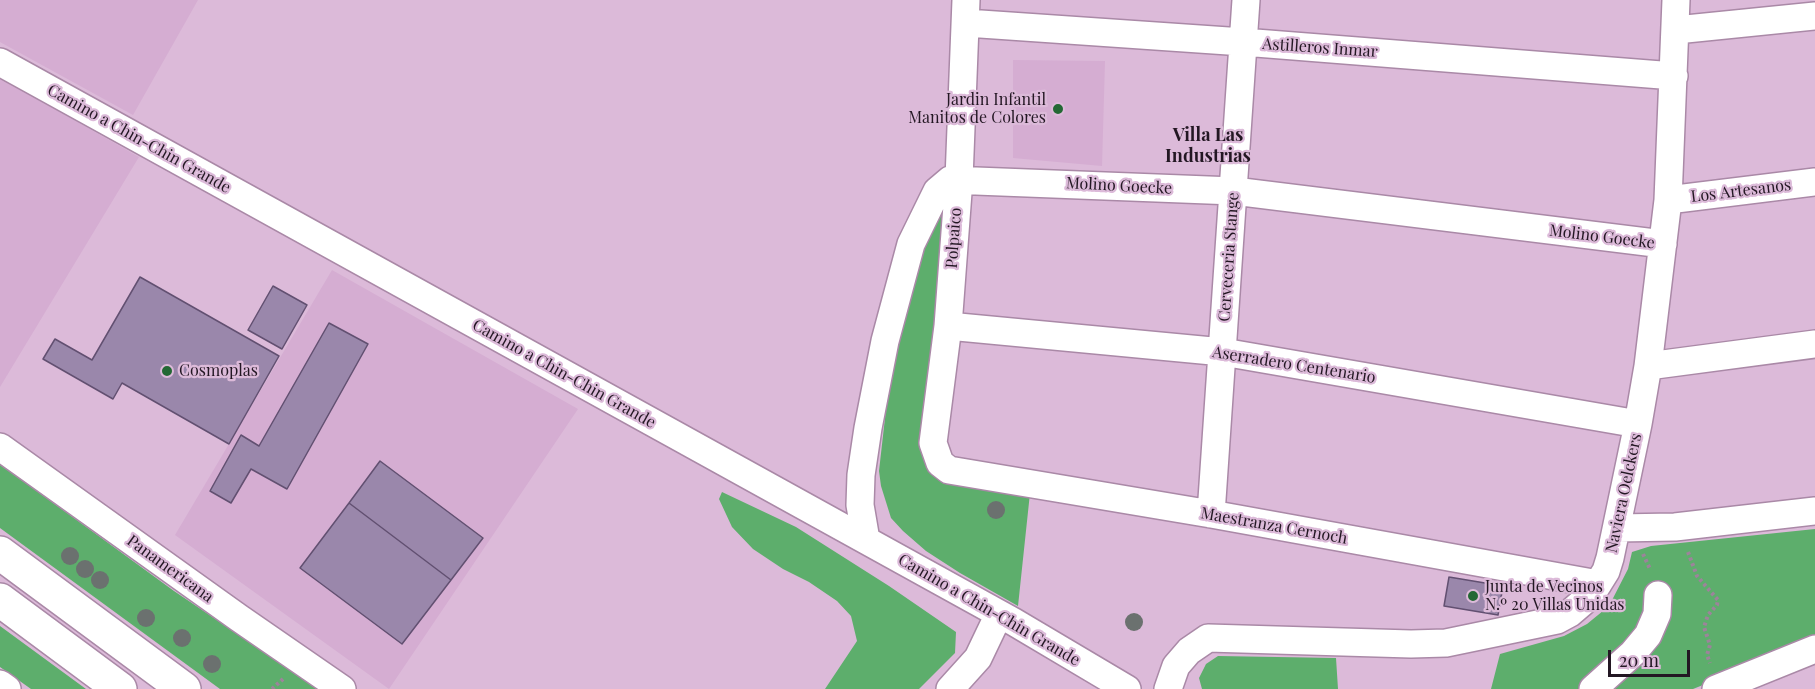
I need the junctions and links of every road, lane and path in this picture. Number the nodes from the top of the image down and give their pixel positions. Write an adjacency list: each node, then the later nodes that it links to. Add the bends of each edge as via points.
1 (1246, 0): 6 (street, Cerveceria Stange)
2 (1676, 0): 5 (street, Naviera Oelckers)
3 (966, 12): 6 (street, Astilleros Inmar); 9 (street, Polpaico)
4 (1815, 16): 5 (street)
5 (1676, 30): 8 (street, Naviera Oelckers)
6 (1243, 42): 8 (street, Astilleros Inmar); 11 (street, Cerveceria Stange)
7 (0, 62): 25 (street, Camino a Chin-Chin Grande)
8 (1674, 76): 12 (street, Naviera Oelckers)
9 (959, 179): 11 (street, Molino Goecke); 14 (street, Polpaico); 25 (street, via 950,180 937,191 924,215 911,244 885,341 861,475 860,505)
10 (1815, 182): 12 (street, Los Artesanos)
11 (1234, 191): 13 (street, Molino Goecke); 16 (street, Cerveceria Stange)
12 (1668, 200): 13 (street, Naviera Oelckers)
13 (1663, 244): 17 (street, Naviera Oelckers)
14 (948, 326): 16 (street, Aserradero Centenario); 20 (street, Polpaico, via 933,443 940,463)
15 (1815, 344): 17 (street)
16 (1223, 352): 18 (street, Aserradero Centenario); 22 (street, Cerveceria Stange)
17 (1648, 366): 18 (street, Naviera Oelckers)
18 (1638, 424): 24 (street, Naviera Oelckers)
19 (0, 447): 37 (street, Panamericana)
20 (949, 470): 22 (street, Maestranza Cernoch)
21 (1815, 511): 23 (street)
22 (1210, 514): 27 (street, Maestranza Cernoch)
23 (1675, 527): 24 (street); 31 (path, via 1697,576 1718,600 1705,621)
24 (1622, 528): 27 (street, Naviera Oelckers); 28 (path, via 1636,540 1654,576)
25 (866, 540): 30 (street, Camino a Chin-Chin Grande)
26 (0, 553): 36 (highway)
27 (1598, 584): 40 (street, Naviera Oelckers, via 1591,595 1557,620 1446,643 1208,638 1176,666)
28 (1658, 595): 41 (street, via 1657,614 1648,635)
29 (0, 600): 35 (highway)
30 (999, 614): 38 (street, via 978,658); 39 (street, Camino a Chin-Chin Grande)
31 (1710, 645)
32 (1815, 649): 42 (street)
33 (0, 684): 34 (street)
34 (7, 689)
35 (120, 689)
36 (184, 689)
37 (342, 689)
38 (950, 689)
39 (1126, 689)
40 (1168, 689)
41 (1593, 689)
42 (1716, 689)

